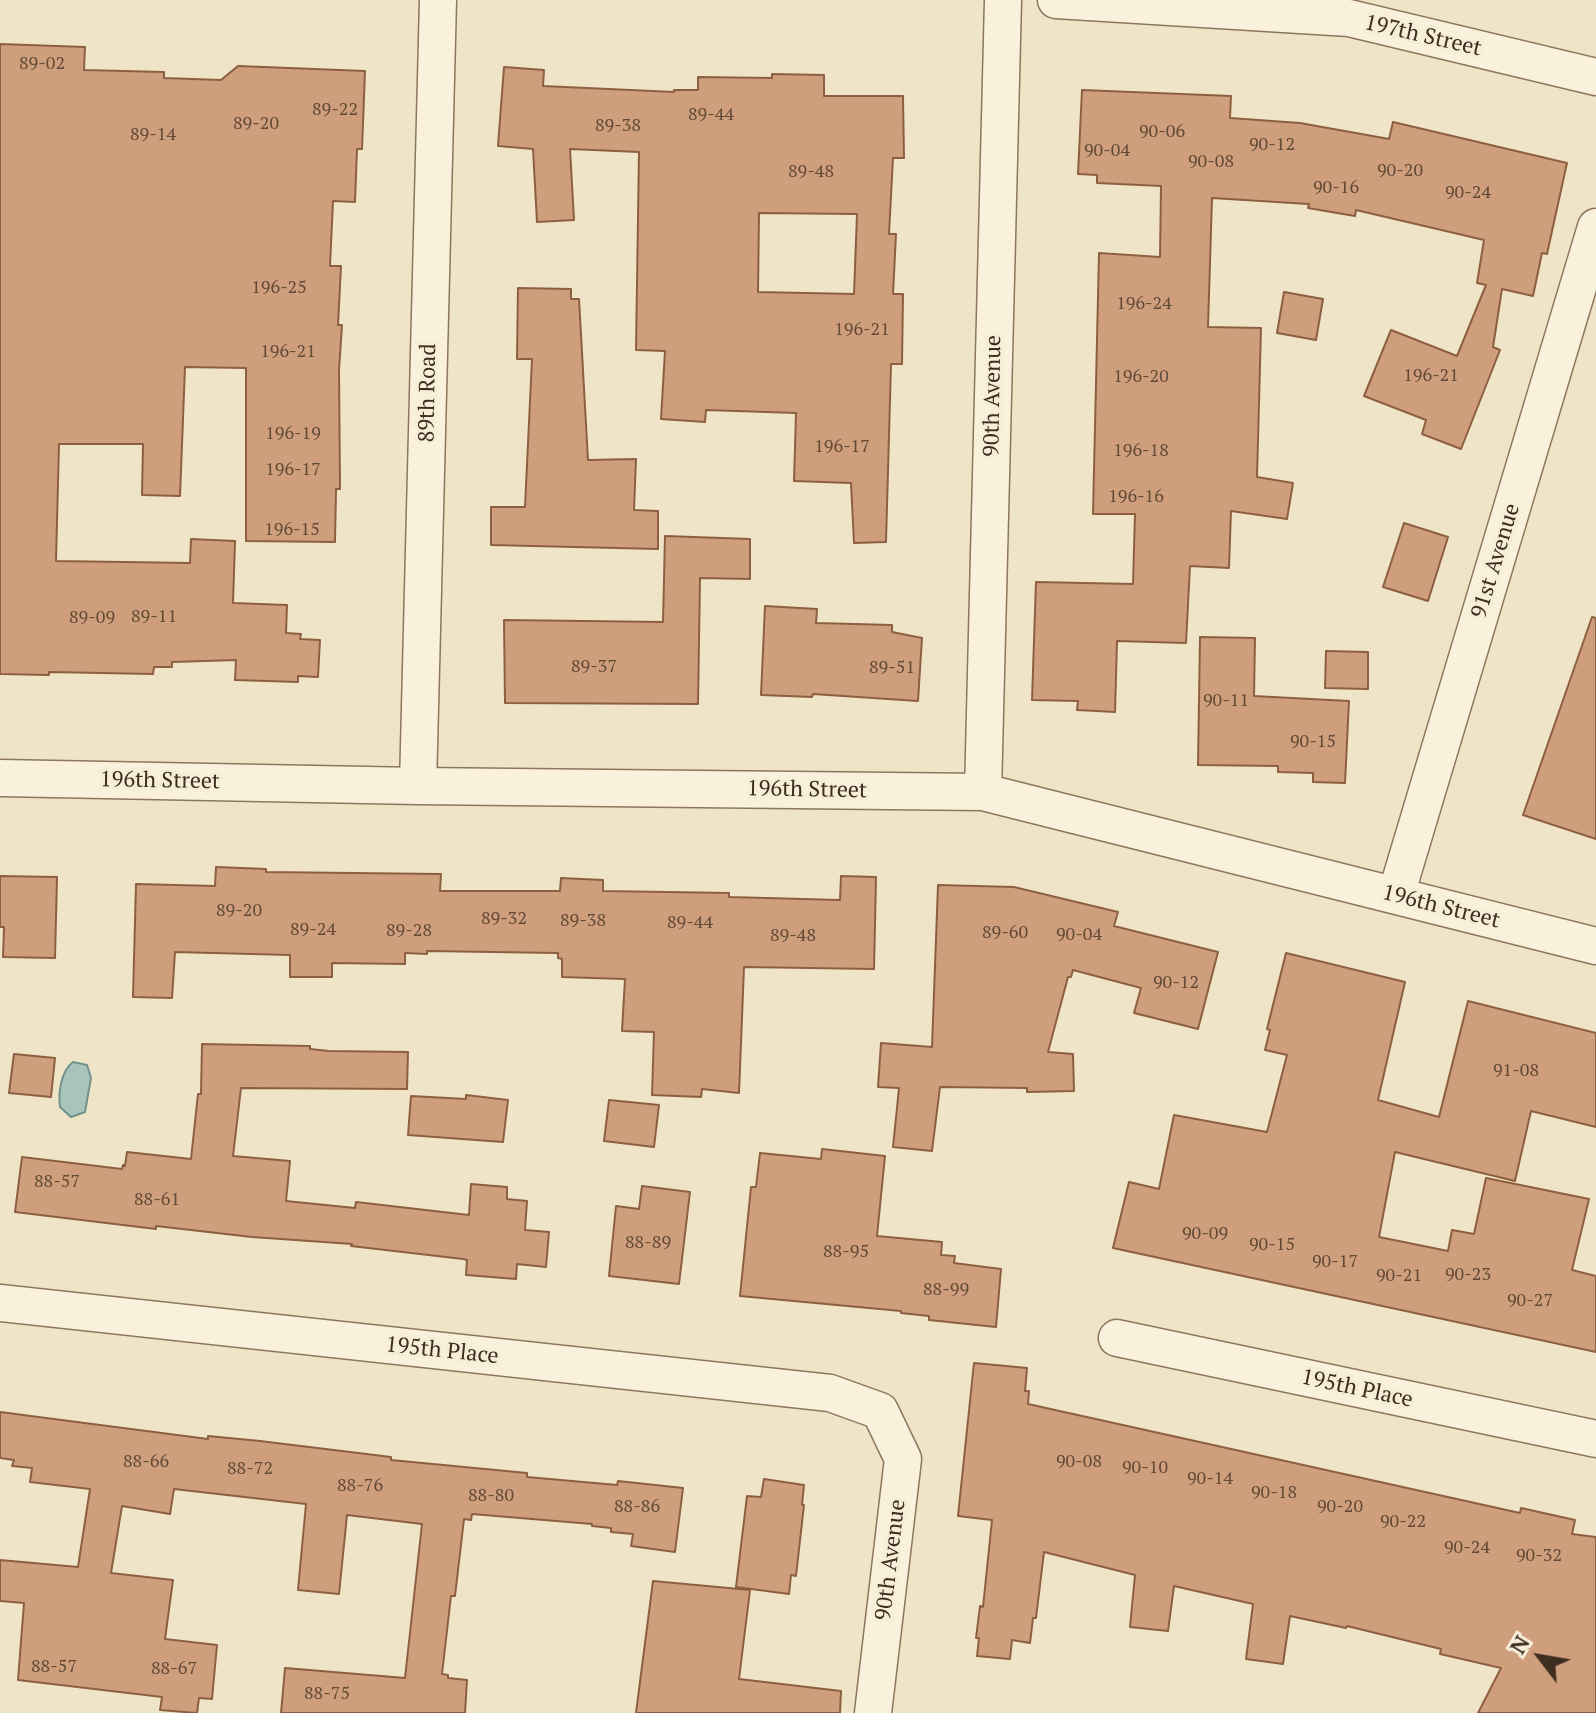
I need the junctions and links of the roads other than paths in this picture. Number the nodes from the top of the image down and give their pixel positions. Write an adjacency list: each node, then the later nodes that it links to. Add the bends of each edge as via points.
1 (438, 0): 7 (street, 89th Road)
2 (1003, 0): 8 (street, 90th Avenue)
3 (1056, 0): 4 (street, 197th Street, via 1349,18)
4 (1596, 77)
5 (1596, 227): 9 (street, 91st Avenue)
6 (0, 778): 7 (street, 196th Street)
7 (418, 786): 8 (street, 196th Street)
8 (983, 792): 9 (street, 196th Street)
9 (1396, 895): 10 (street, 196th Street)
10 (1596, 946)
11 (0, 1303): 13 (street, 195th Place, via 830,1393)
12 (1117, 1338): 14 (street, 195th Place)
13 (880, 1411): 15 (street, 90th Avenue, via 903,1459)
14 (1596, 1439)
15 (873, 1713)

